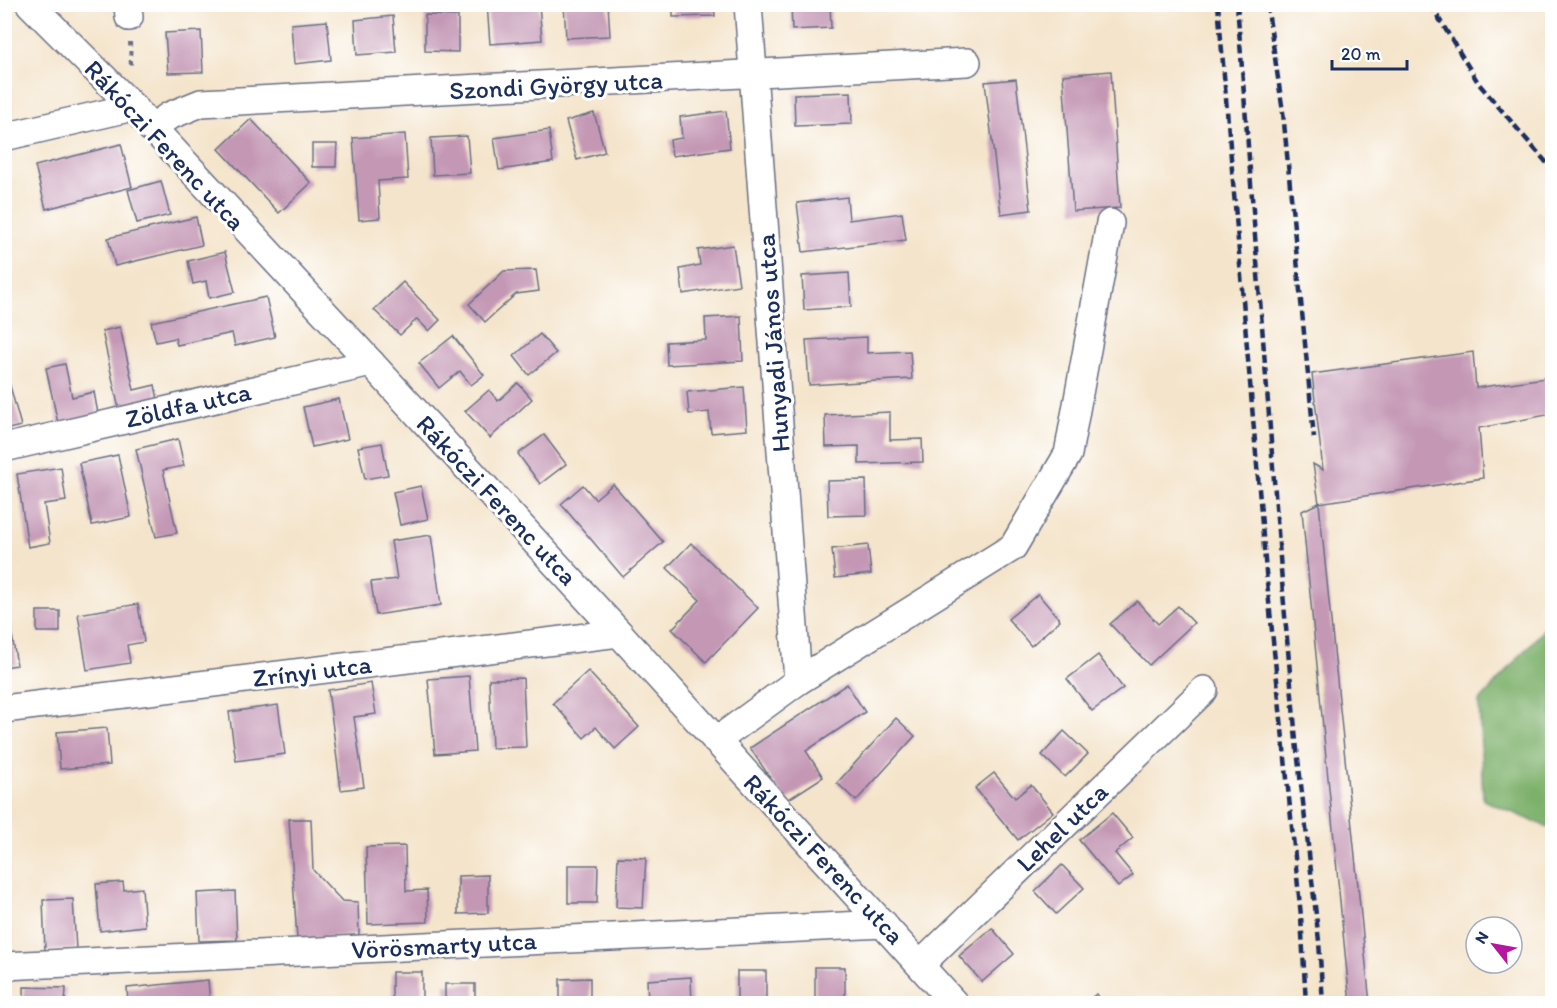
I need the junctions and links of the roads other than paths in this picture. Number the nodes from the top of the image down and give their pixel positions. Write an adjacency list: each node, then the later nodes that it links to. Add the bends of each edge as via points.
1 (30, 4): 5 (street, Rákóczi Ferenc utca)
2 (747, 4): 4 (street, Hunyadi János utca)
3 (967, 62): 4 (street, Szondi György utca)
4 (753, 75): 6 (street, Szondi György utca, via 201,103); 12 (street, Hunyadi János utca)
5 (133, 107): 6 (street, Rákóczi Ferenc utca); 7 (street)
6 (151, 128): 9 (street, Rákóczi Ferenc utca)
7 (4, 137)
8 (1110, 223): 12 (street, via 1068,454 1013,547)
9 (371, 363): 10 (street, Zöldfa utca); 11 (street, Rákóczi Ferenc utca)
10 (4, 448)
11 (619, 633): 14 (street, Zrínyi utca); 15 (street, Rákóczi Ferenc utca)
12 (798, 681): 15 (street)
13 (1204, 690): 17 (street, Lehel utca)
14 (4, 709)
15 (716, 741): 16 (street, Rákóczi Ferenc utca)
16 (884, 924): 17 (street, Rákóczi Ferenc utca); 18 (street, Vörösmarty utca)
17 (921, 964): 19 (street, Rákóczi Ferenc utca)
18 (4, 966)
19 (955, 1004)

